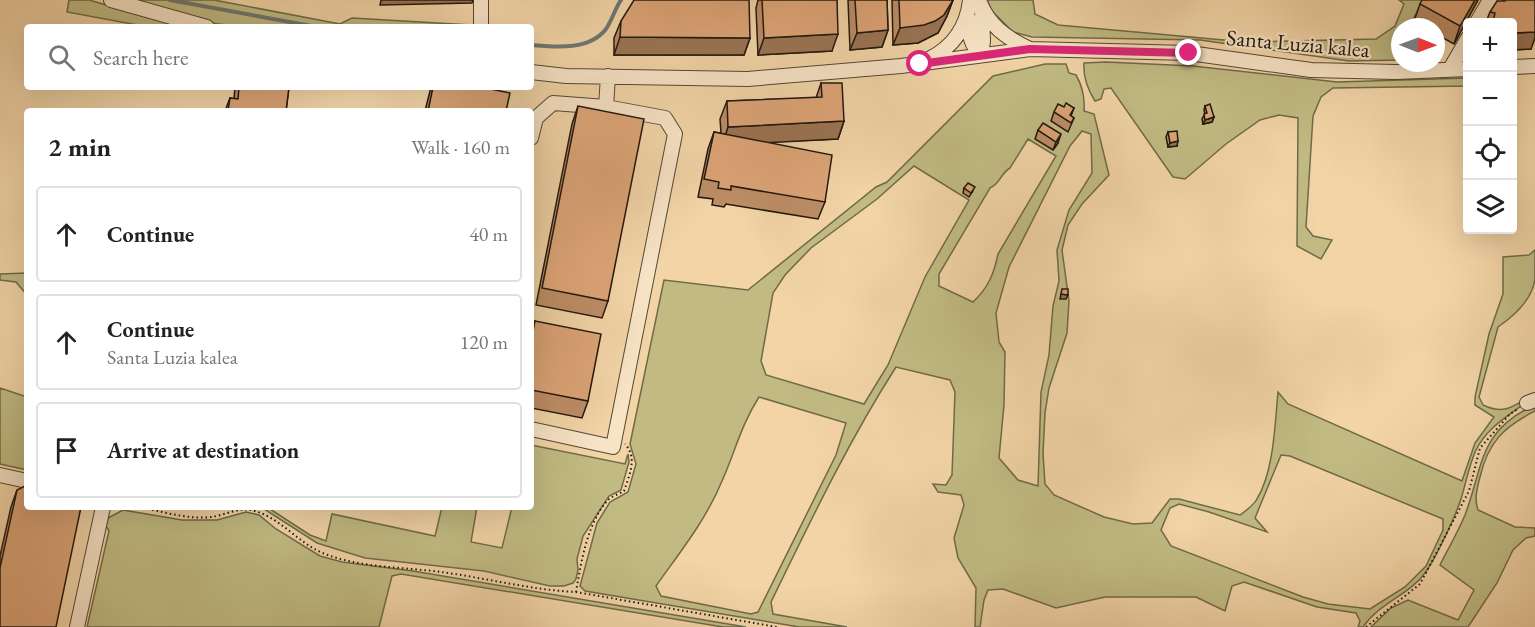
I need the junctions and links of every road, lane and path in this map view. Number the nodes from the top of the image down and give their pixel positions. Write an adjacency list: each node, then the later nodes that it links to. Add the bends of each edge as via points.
1 (111, 0): 6 (street)
2 (481, 0): 7 (street)
3 (1490, 0): 5 (street)
4 (975, 5): 9 (street, via 1010,40); 10 (street, via 983,41); 11 (street, via 961,32 942,52)
5 (1479, 18)
6 (196, 24)
7 (481, 24)
8 (1463, 45): 14 (street)
9 (1030, 49): 10 (street, Santa Luzia kalea); 14 (street, Santa Luzia kalea, via 1189,53 1311,70)
10 (981, 56): 11 (street, Santa Luzia kalea)
11 (920, 64): 17 (street, Santa Luzia kalea, via 748,79)
12 (1535, 66): 13 (street)
13 (1517, 67)
14 (1450, 69): 15 (street, Santa Luzia kalea)
15 (1463, 69)
16 (534, 72): 17 (street, Santa Luzia kalea)
17 (608, 76): 18 (street)
18 (606, 107): 19 (street, via 553,104 536,118); 22 (street, via 665,118 675,134)
19 (534, 126)
20 (1531, 402): 34 (path, via 1510,414 1480,448 1469,491 1420,585)
21 (534, 430): 22 (street, via 613,447)
22 (615, 433): 31 (path, via 629,448 633,464 624,491 609,500 586,542)
23 (0, 475): 24 (street)
24 (24, 480)
25 (102, 510): 32 (street)
26 (156, 510): 27 (path, via 210,517)
27 (237, 510)
28 (237, 510): 29 (path)
29 (254, 510)
30 (254, 510): 31 (path, via 324,554 360,563)
31 (576, 592): 33 (path)
32 (77, 627)
33 (777, 627)
34 (1366, 627)

